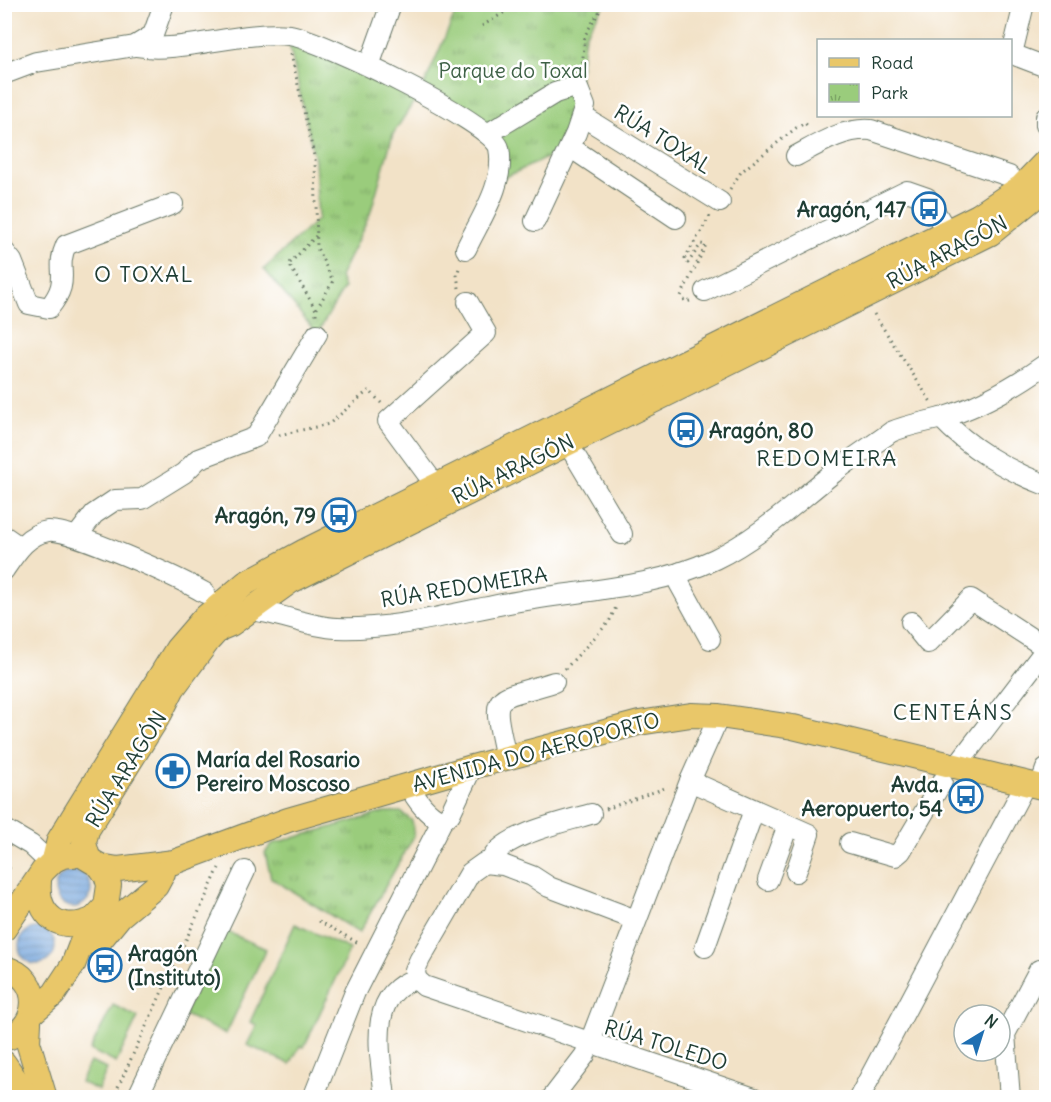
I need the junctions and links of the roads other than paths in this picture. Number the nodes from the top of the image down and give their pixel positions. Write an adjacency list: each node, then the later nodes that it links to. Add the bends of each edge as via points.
1 (164, 4): 4 (street, via 153,35)
2 (392, 4): 5 (street)
3 (1024, 4): 6 (street, via 1012,54)
4 (135, 46): 5 (street, via 287,35); 7 (street, via 36,62)
5 (369, 66): 11 (street)
6 (1047, 67)
7 (4, 74)
8 (582, 116): 11 (street, RÚA TOXAL, via 585,106 578,86 555,93); 12 (street, RÚA TOXAL); 17 (street, RÚA TOXAL)
9 (1047, 117): 10 (street)
10 (1047, 125)
11 (489, 134): 22 (street, via 499,146 499,180)
12 (570, 147): 19 (street); 20 (street, RÚA TOXAL)
13 (796, 156): 15 (street, RÚA ARAGÓN, via 843,133 871,130 1009,176)
14 (1047, 161): 15 (main road, RÚA ARAGÓN)
15 (1021, 187): 21 (main road, RÚA ARAGÓN)
16 (1047, 188): 29 (main road, RÚA ARAGÓN, via 991,233)
17 (720, 202)
18 (173, 204): 23 (street, via 66,245 60,257 64,276 61,293 49,308 29,304)
19 (676, 218)
20 (536, 221)
21 (947, 232): 24 (street, via 927,198 907,191); 31 (main road, RÚA ARAGÓN)
22 (466, 249)
23 (4, 251)
24 (705, 291)
25 (468, 302): 31 (street, RÚA ARAGÓN, via 486,333 388,422)
26 (317, 334): 33 (street, via 256,437 198,459 184,473 142,499 115,500 94,514)
27 (1047, 364): 28 (street, RÚA REDOMEIRA, via 1013,387)
28 (941, 418): 30 (street, via 975,447 1025,477); 36 (street, RÚA REDOMEIRA, via 915,422 891,432 746,542)
29 (567, 442): 32 (street); 38 (main road, RÚA ARAGÓN, via 291,581)
30 (1047, 485)
31 (436, 486): 37 (main road, RÚA ARAGÓN)
32 (622, 534)
33 (77, 536): 34 (street, via 47,531); 37 (street, via 186,582)
34 (12, 542): 35 (street)
35 (4, 570)
36 (681, 572): 38 (street, RÚA REDOMEIRA, via 618,588 522,601 426,621 339,628 310,626 271,612); 41 (street, via 680,583)
37 (211, 599): 40 (main road, via 223,614); 60 (main road, RÚA ARAGÓN, via 150,691 60,840)
38 (249, 610): 40 (main road, RÚA ARAGÓN)
39 (911, 622): 42 (street, via 928,643 971,599)
40 (219, 629): 58 (main road, RÚA ARAGÓN, via 173,688 87,830 84,843)
41 (710, 639)
42 (1047, 649): 47 (street)
43 (554, 682): 45 (street, via 501,699 496,709)
44 (719, 716): 45 (main road, AVENIDA DO AEROPORTO, via 639,723); 47 (main road, AVENIDA DO AEROPORTO, via 793,727); 50 (street)
45 (506, 758): 46 (main road, AVENIDA DO AEROPORTO)
46 (472, 767): 48 (main road, AVENIDA DO AEROPORTO); 53 (street)
47 (949, 775): 49 (main road, AVENIDA DO AEROPORTO); 57 (street, via 895,856)
48 (434, 778): 51 (main road, AVENIDA DO AEROPORTO); 53 (street)
49 (1040, 781): 86 (street)
50 (690, 782): 52 (street); 66 (street)
51 (408, 785): 53 (street, via 432,815); 61 (main road, AVENIDA DO AEROPORTO, via 288,820)
52 (754, 810): 55 (street); 68 (street)
53 (448, 813): 82 (street, via 355,992)
54 (591, 814): 59 (street, via 511,841 493,855)
55 (788, 825): 63 (street, via 809,834); 64 (street)
56 (4, 829): 60 (street, via 31,845)
57 (850, 843)
58 (94, 862): 60 (main road, RÚA ARAGÓN, via 71,854); 61 (main road, AVENIDA DO AEROPORTO, via 118,869); 65 (main road, RÚA ARAGÓN, via 109,885)
59 (491, 862): 66 (street); 72 (street, via 470,873 420,959)
60 (48, 868): 65 (main road, via 38,893 41,905 58,923 83,925); 67 (main road, RÚA ARAGÓN)
61 (168, 868): 65 (main road, AVENIDA DO AEROPORTO); 69 (main road, via 150,891 120,916 85,959)
62 (245, 871): 81 (street)
63 (796, 873)
64 (768, 880)
65 (100, 913): 69 (main road, RÚA ARAGÓN, via 83,939)
66 (636, 920): 75 (street)
67 (4, 928)
68 (705, 946)
69 (73, 965): 73 (main road, RÚA ARAGÓN, via 54,994)
70 (4, 968): 73 (main road, via 26,981 34,1000)
71 (1040, 970): 87 (street, via 1005,1034)
72 (416, 979): 75 (street, via 424,986); 83 (street, via 395,990 379,1023)
73 (31, 1017): 74 (main road, RÚA ARAGÓN, via 15,1036); 77 (main road, via 28,1042)
74 (4, 1039)
75 (590, 1044): 84 (street, RÚA TOLEDO, via 574,1072); 85 (street, RÚA TOLEDO)
76 (4, 1063): 78 (main road)
77 (40, 1072): 79 (main road); 80 (main road, via 57,1087)
78 (27, 1098)
79 (45, 1098)
80 (61, 1098)
81 (137, 1098)
82 (313, 1098)
83 (385, 1098)
84 (552, 1098)
85 (754, 1098)
86 (859, 1098)
87 (1010, 1098)

